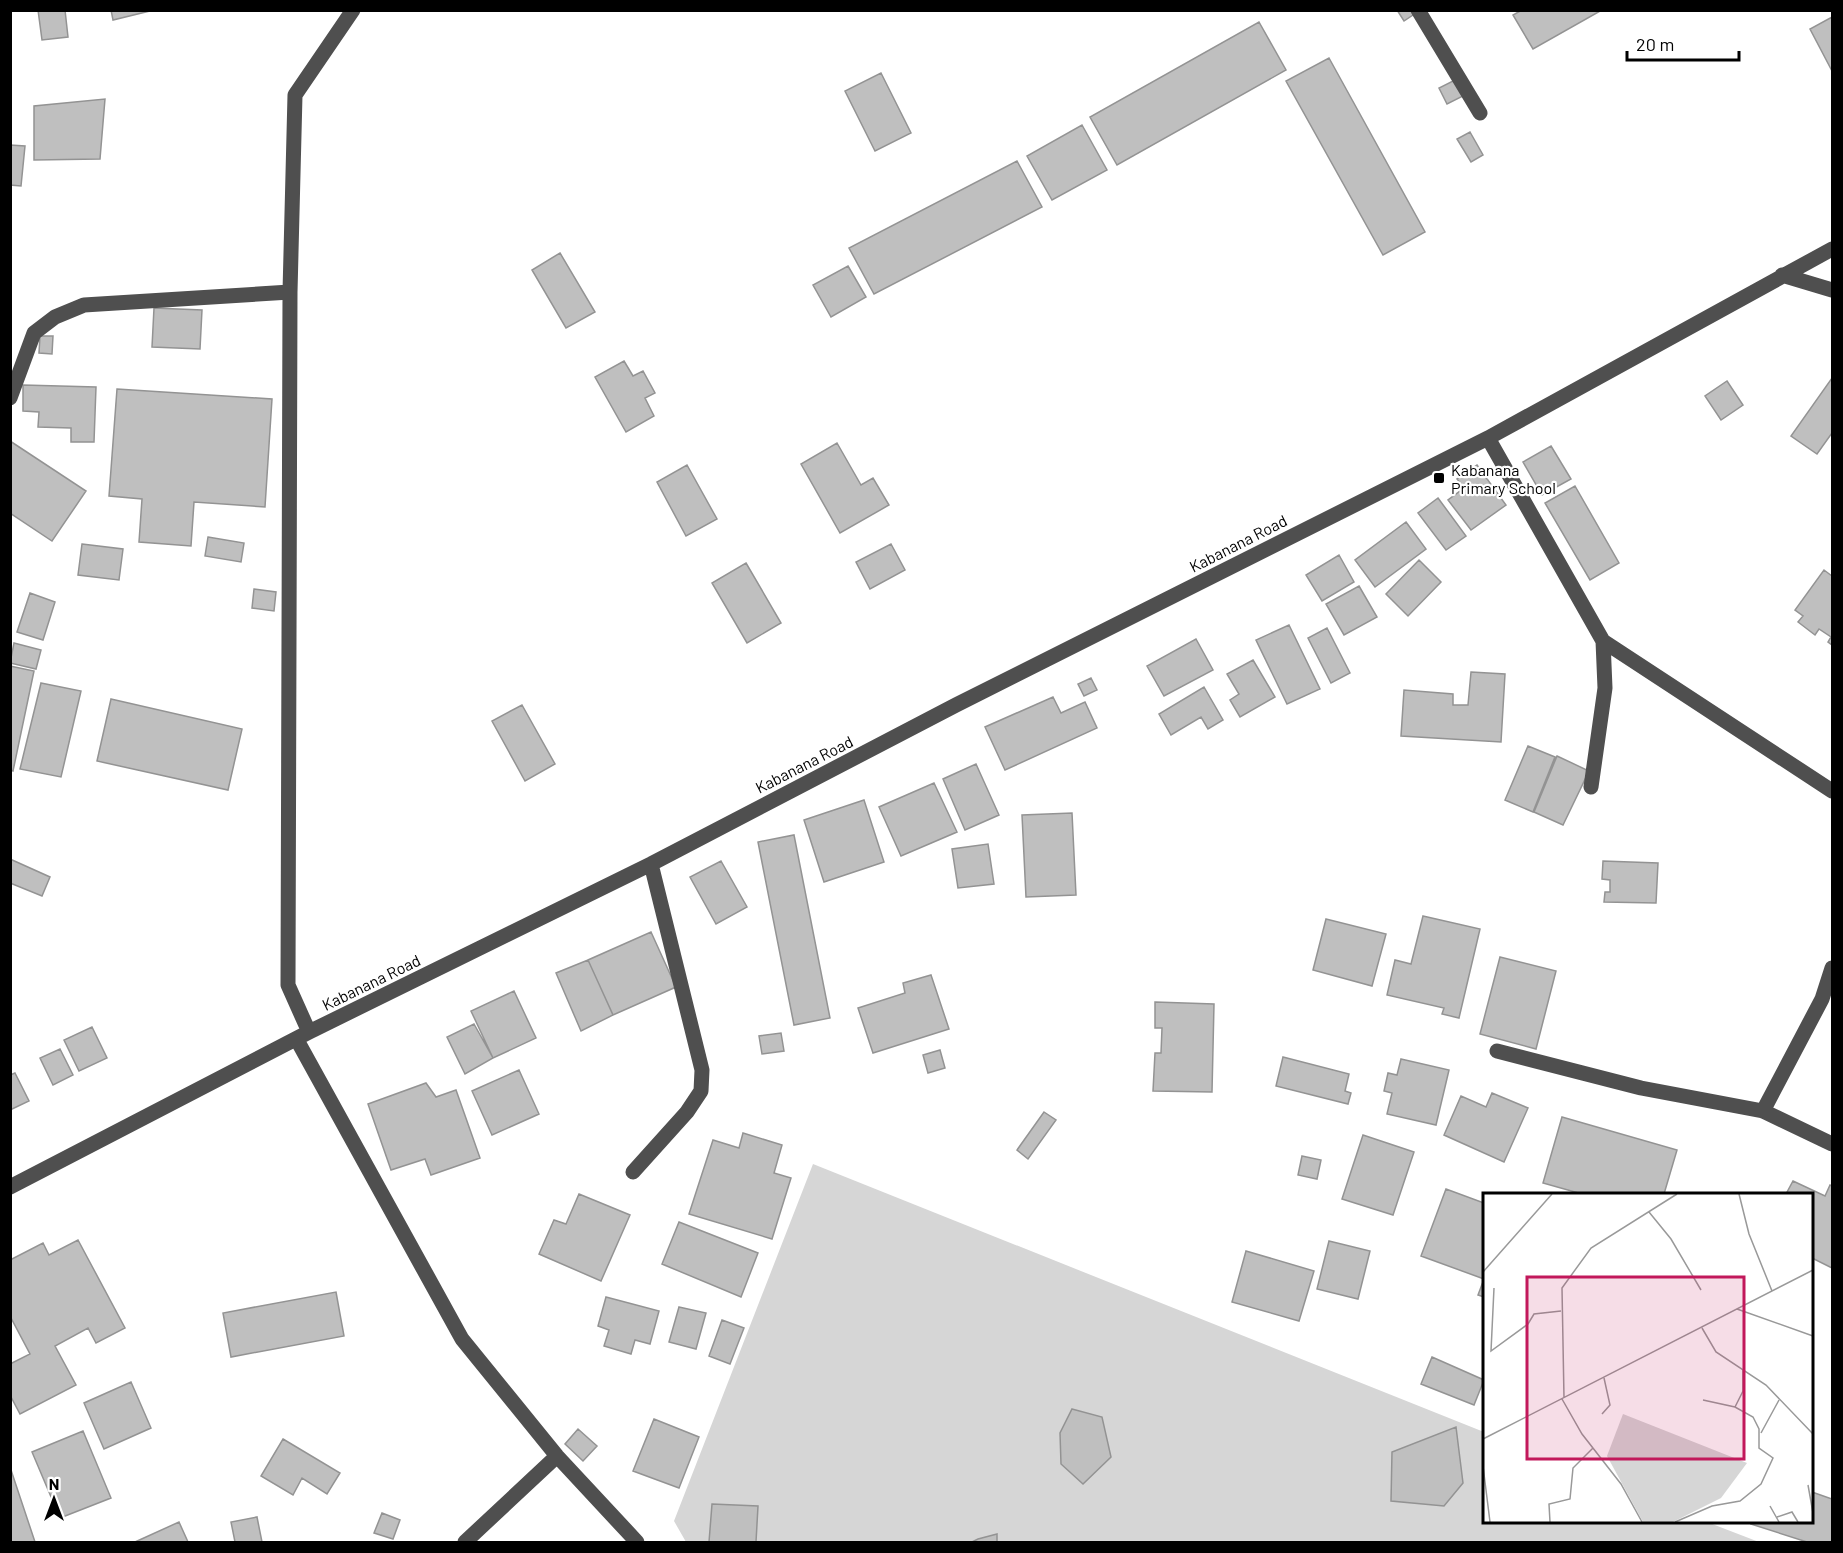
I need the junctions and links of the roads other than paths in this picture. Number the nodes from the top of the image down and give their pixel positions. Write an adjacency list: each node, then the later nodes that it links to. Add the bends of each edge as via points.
1 (353, 10): 7 (street, via 295,95)
2 (1418, 10): 3 (street)
3 (1480, 113)
4 (1833, 249): 5 (street, Kabanana Road)
5 (1782, 275): 6 (street); 9 (street, Kabanana Road)
6 (1833, 290)
7 (290, 292): 8 (street, via 84,305 55,316 34,333); 15 (street, via 288,985)
8 (10, 398)
9 (1488, 438): 10 (street); 13 (street, Kabanana Road, via 956,705)
10 (1603, 641): 11 (street, via 1605,687); 12 (street)
11 (1591, 787)
12 (1829, 789)
13 (651, 864): 15 (street, Kabanana Road); 19 (street, via 702,1070 701,1091)
14 (1833, 968): 17 (street, via 1822,999)
15 (303, 1036): 20 (street, Kabanana Road); 21 (street, via 462,1339)
16 (1497, 1051): 17 (street, via 1641,1088)
17 (1763, 1111): 18 (street)
18 (1833, 1144)
19 (633, 1172)
20 (10, 1187)
21 (557, 1456): 22 (street); 23 (street)
22 (465, 1542)
23 (637, 1542)

